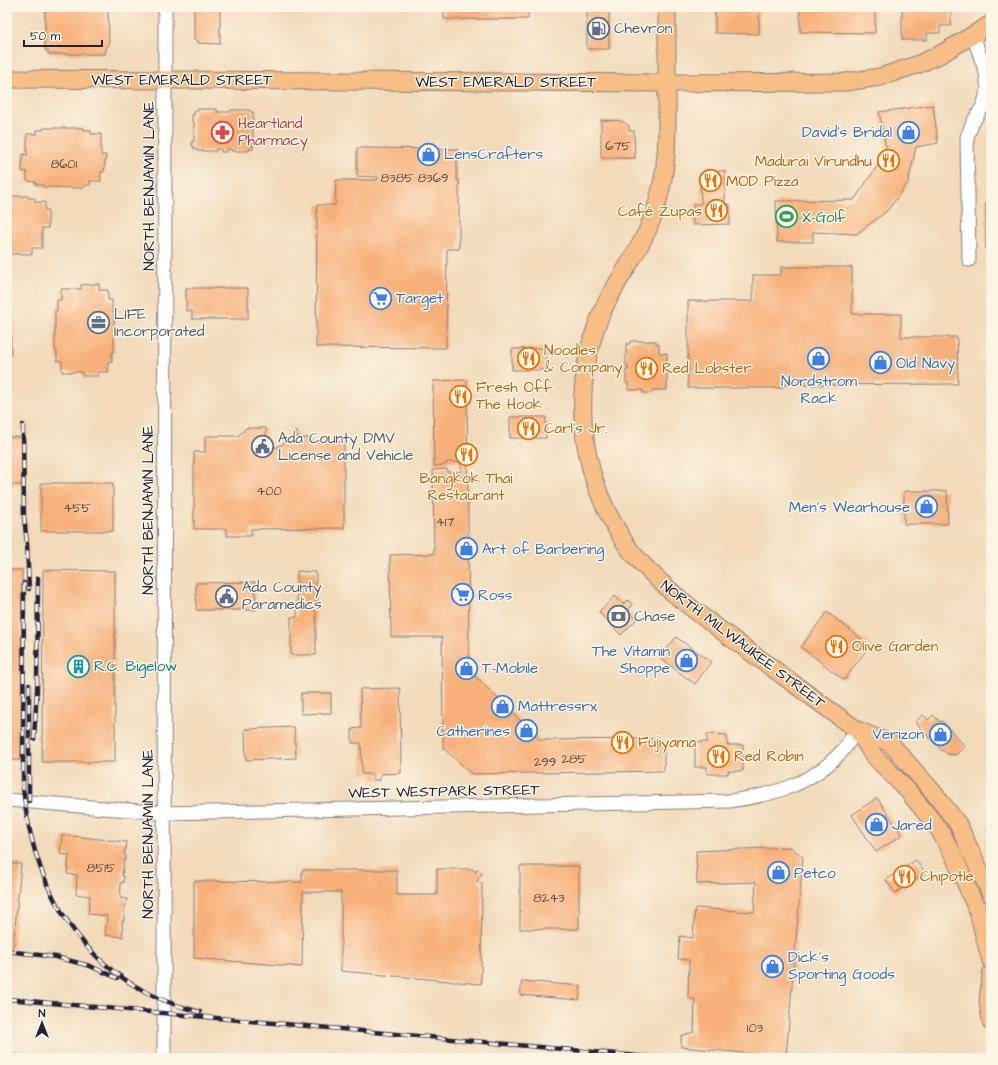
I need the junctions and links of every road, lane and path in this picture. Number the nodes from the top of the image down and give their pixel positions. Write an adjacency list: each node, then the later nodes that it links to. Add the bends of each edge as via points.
1 (165, 7): 6 (street, NORTH BENJAMIN LANE)
2 (667, 7): 7 (main road, NORTH MILWAUKEE STREET)
3 (991, 24): 4 (main road, WEST EMERALD STREET)
4 (973, 35): 7 (main road, WEST EMERALD STREET, via 919,64 892,74 864,80); 8 (street, via 986,73 988,89 983,106 967,137)
5 (7, 79): 6 (main road, WEST EMERALD STREET)
6 (165, 80): 7 (main road, WEST EMERALD STREET); 11 (street, NORTH BENJAMIN LANE)
7 (667, 83): 9 (main road, NORTH MILWAUKEE STREET, via 666,157 661,190 642,242 602,313 587,358 582,412 589,462 606,510 634,555 652,574 683,602)
8 (968, 260)
9 (857, 730): 11 (street, WEST WESTPARK STREET, via 842,750 807,780 777,792 729,801); 12 (main road, NORTH MILWAUKEE STREET, via 890,743 934,793 958,824); 13 (main road, NORTH MILWAUKEE STREET, via 873,755 908,791 938,828 950,835 980,893)
10 (7, 800): 11 (street, WEST WESTPARK STREET)
11 (164, 813): 18 (street, NORTH BENJAMIN LANE)
12 (991, 895)
13 (985, 909): 14 (main road, via 984,915); 15 (main road)
14 (991, 923)
15 (991, 960)
16 (991, 974): 17 (main road, via 988,1001)
17 (991, 1022)
18 (164, 1058)

